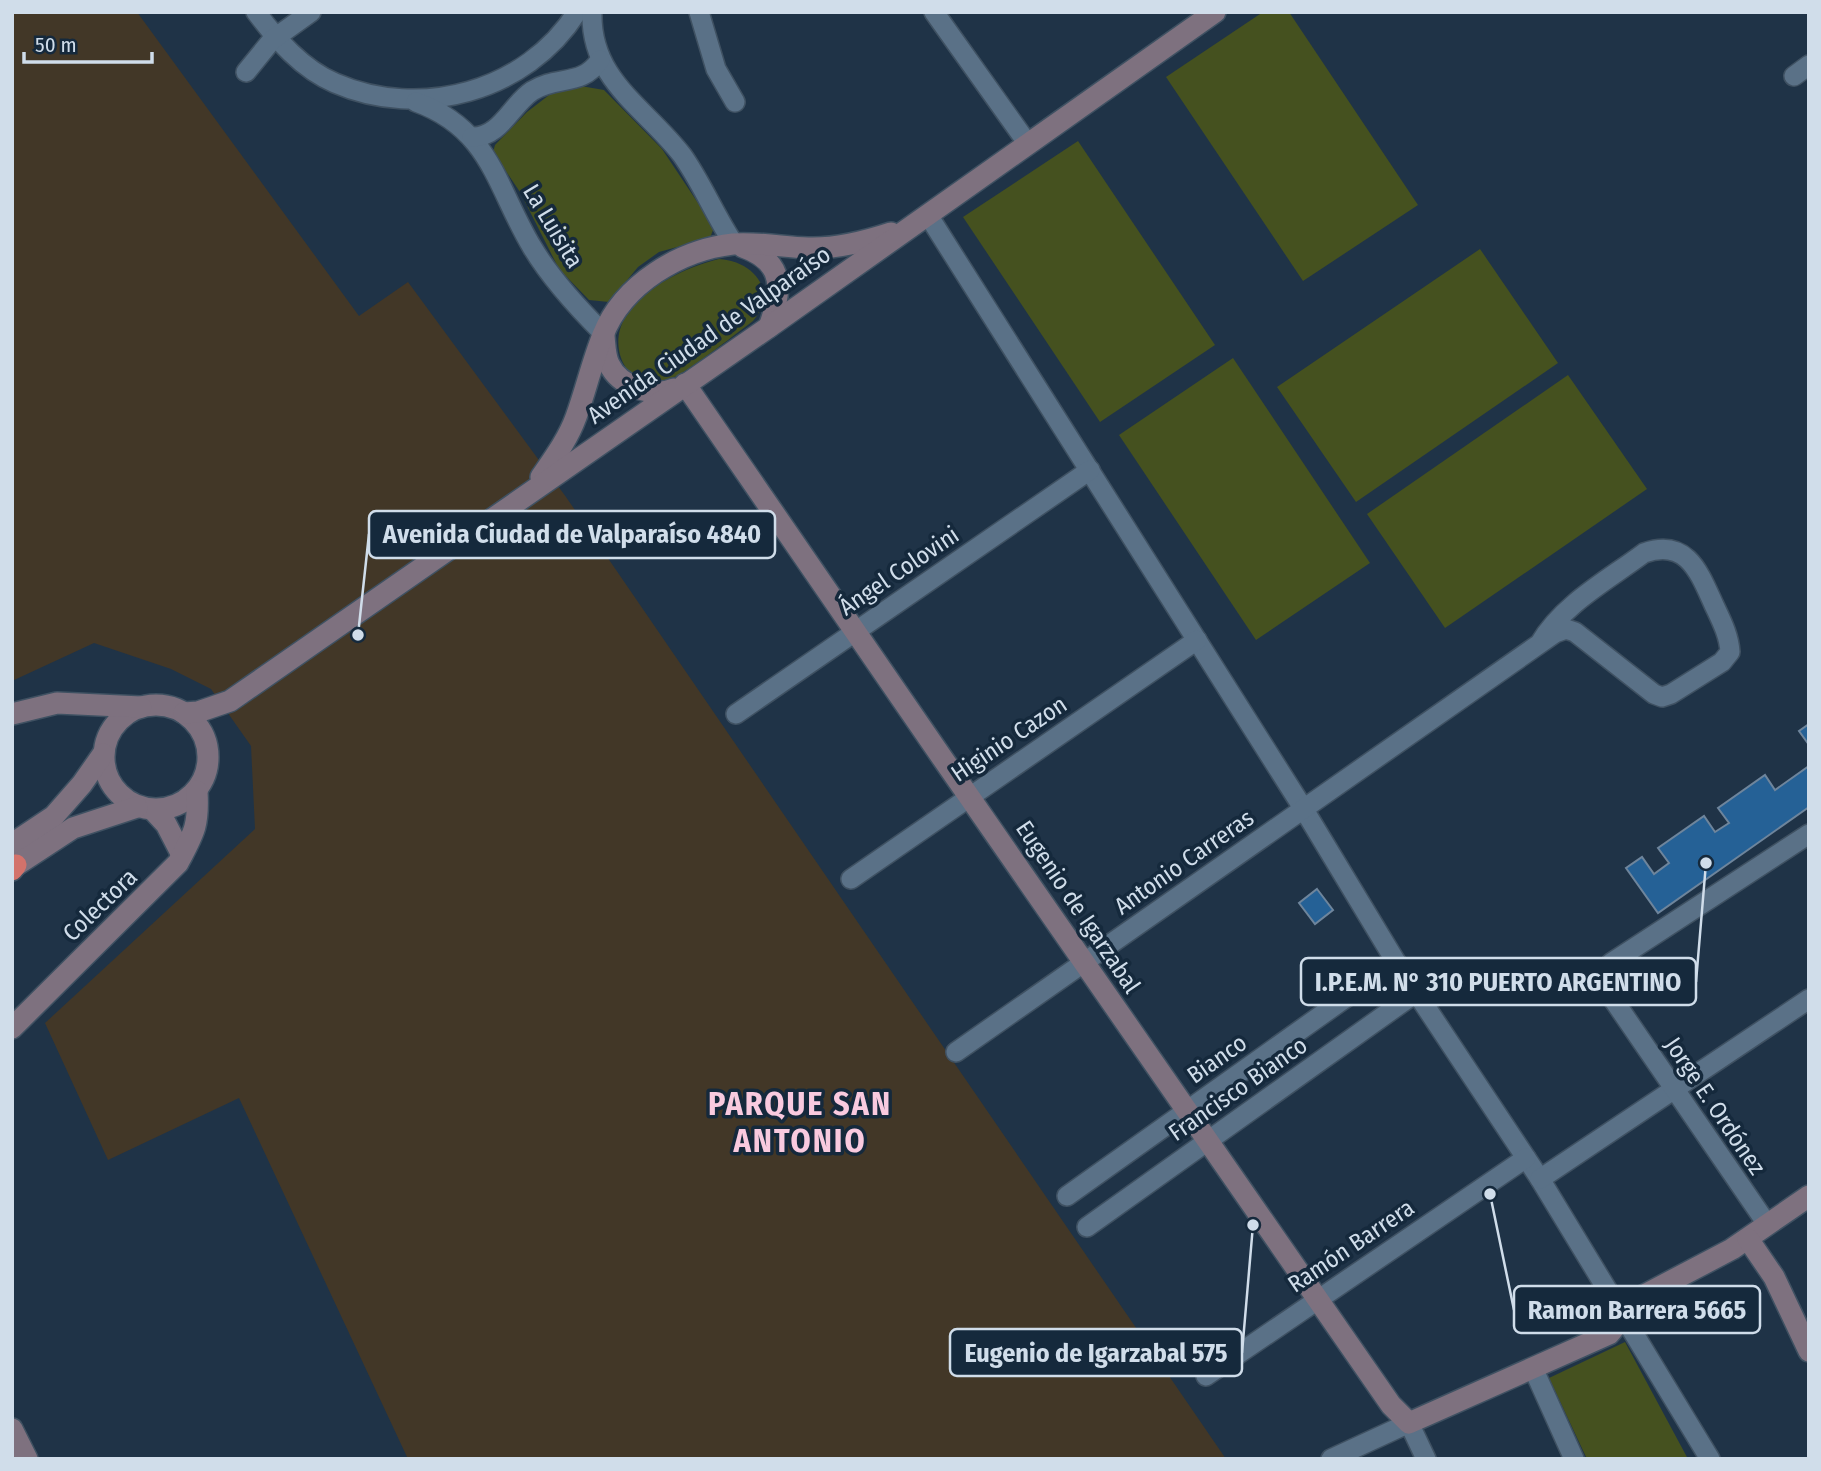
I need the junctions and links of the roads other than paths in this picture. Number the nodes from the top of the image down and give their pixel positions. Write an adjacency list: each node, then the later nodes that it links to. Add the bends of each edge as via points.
1 (256, 12): 9 (street, La Luisita)
2 (311, 12): 9 (street)
3 (577, 12): 8 (street, La Luisita)
4 (592, 12): 10 (street)
5 (699, 12): 15 (street, via 716,69)
6 (934, 12): 17 (street)
7 (1215, 12): 17 (main road, Avenida Ciudad de Valparaíso)
8 (559, 34): 10 (street, via 580,31); 13 (street, La Luisita, via 523,68)
9 (276, 38): 12 (street); 14 (street, La Luisita, via 333,82 387,98)
10 (594, 39): 11 (street)
11 (600, 60): 16 (street, via 582,77 530,92 495,129 479,138); 19 (street, via 618,87 682,155)
12 (246, 72)
13 (469, 93): 14 (street, La Luisita); 16 (street, via 457,106 456,115)
14 (409, 99): 16 (street, La Luisita, via 435,109)
15 (735, 102)
16 (465, 131): 21 (street, La Luisita, via 491,164 532,247 565,293)
17 (1028, 144): 18 (main road, Avenida Ciudad de Valparaíso)
18 (920, 220): 19 (main road, Avenida Ciudad de Valparaíso, via 867,241 834,247); 20 (main road, Avenida Ciudad de Valparaíso); 23 (street)
19 (734, 244): 20 (main road, via 762,255 773,268 779,283); 21 (main road, Avenida Ciudad de Valparaíso, via 686,256 656,273 634,289)
20 (769, 327): 22 (main road, Avenida Ciudad de Valparaíso)
21 (603, 333): 22 (main road, via 610,366 628,383 643,391 665,393); 24 (main road, Avenida Ciudad de Valparaíso, via 575,419)
22 (685, 384): 24 (main road, Avenida Ciudad de Valparaíso); 25 (main road, Eugenio de Igarzabal)
23 (1090, 470): 25 (street, Ángel Colovini); 26 (street)
24 (535, 488): 28 (main road, Avenida Ciudad de Valparaíso)
25 (854, 632): 33 (street, Ángel Colovini); 37 (main road, Eugenio de Igarzabal)
26 (1197, 640): 37 (street, Higinio Cazon); 39 (street)
27 (1540, 643): 27 (street, via 1566,610 1644,553 1659,548 1688,559 1700,574 1726,631 1730,652 1722,662 1662,697 1575,632 1566,629); 39 (street, Antonio Carreras)
28 (230, 701): 31 (main road, Avenida Ciudad de Valparaíso); 34 (main road, Avenida Ciudad de Valparaíso)
29 (89, 705): 30 (main road); 32 (main road, via 57,703); 35 (main road, via 100,722)
30 (141, 706): 31 (main road, via 157,704); 35 (main road, via 114,724)
31 (184, 713): 34 (main road)
32 (12, 714)
33 (736, 714)
34 (206, 743): 36 (main road, via 209,760)
35 (105, 746): 38 (main road, via 105,770 111,786 122,798); 42 (main road, via 82,784)
36 (197, 790): 38 (main road, via 169,809); 41 (main road, Colectora, via 195,833)
37 (970, 795): 43 (street, Higinio Cazon); 45 (main road, Eugenio de Igarzabal)
38 (145, 808): 41 (main road, via 166,824); 42 (main road, via 73,828)
39 (1303, 808): 44 (street); 45 (street, Antonio Carreras)
40 (1809, 834): 50 (street, Jorge E. Ordónez, via 1611,963 1606,989)
41 (182, 855): 48 (main road, Colectora, via 164,879)
42 (13, 862)
43 (850, 879)
44 (1396, 962): 46 (street); 51 (street, Bianco)
45 (1084, 963): 49 (street, Antonio Carreras); 51 (main road, Eugenio de Igarzabal)
46 (1417, 992): 52 (street, Francisco Bianco); 53 (street)
47 (1809, 999): 50 (street)
48 (12, 1027)
49 (956, 1052)
50 (1674, 1089): 54 (street); 57 (street, Jorge E. Ordónez)
51 (1187, 1110): 52 (main road, Eugenio de Igarzabal); 55 (street, Bianco)
52 (1208, 1140): 58 (street, Francisco Bianco); 60 (main road, Eugenio de Igarzabal)
53 (1526, 1158): 54 (street); 60 (street, Ramón Barrera)
54 (1540, 1179): 61 (street)
55 (1067, 1196)
56 (1809, 1196): 57 (main road)
57 (1767, 1224): 59 (main road)
58 (1087, 1227)
59 (1748, 1238): 61 (main road); 62 (main road, via 1774,1277)
60 (1318, 1298): 64 (street, Ramón Barrera); 65 (main road, Eugenio de Igarzabal, via 1391,1405)
61 (1621, 1311): 63 (main road, via 1609,1334); 71 (street)
62 (1809, 1351)
63 (1533, 1368): 65 (main road); 70 (street)
64 (1206, 1376)
65 (1409, 1423): 68 (street); 69 (street, Eugenio de Igarzabal)
66 (12, 1429): 67 (main road)
67 (27, 1459)
68 (1331, 1459)
69 (1426, 1459)
70 (1574, 1459)
71 (1710, 1459)

